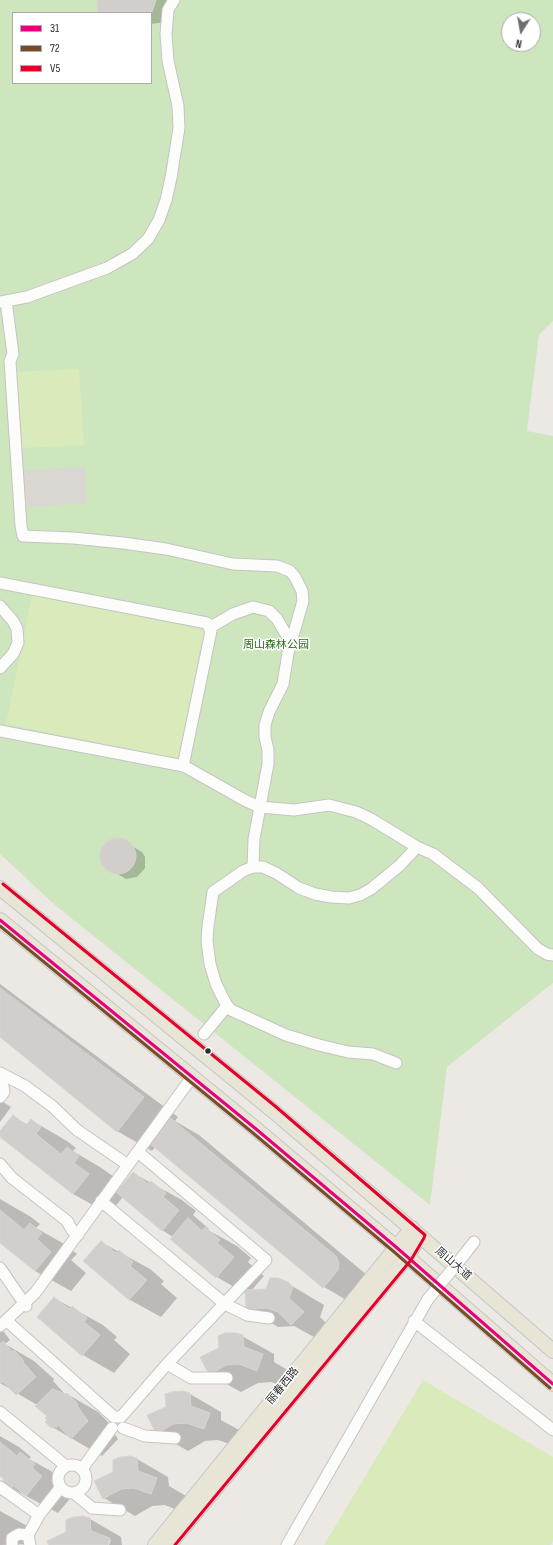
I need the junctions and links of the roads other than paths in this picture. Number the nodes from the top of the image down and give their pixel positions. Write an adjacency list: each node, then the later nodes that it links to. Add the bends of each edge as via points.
1 (174, 0): 2 (lane, via 168,10 166,34 168,61 178,106 179,128 171,178 159,220 148,239 132,254 107,268 27,298)
2 (3, 301): 6 (lane, via 13,354 10,361 23,536 123,543 166,549 234,564 277,566 290,571 299,584 303,601)
3 (0, 583): 5 (lane, via 207,623)
4 (0, 606): 7 (lane, via 13,621 18,643 13,654)
5 (210, 628): 6 (lane, via 233,614 254,607 270,611); 9 (lane)
6 (291, 643): 10 (lane, via 283,684 265,725 268,750)
7 (0, 668)
8 (0, 731): 9 (lane)
9 (182, 766): 10 (lane)
10 (260, 807): 11 (lane, via 294,810 329,805 342,807 371,819); 12 (lane, via 254,839)
11 (417, 847): 12 (lane, via 371,889 349,898 315,894 299,888 263,867); 15 (lane, via 434,854 478,888 538,949)
12 (253, 867): 16 (lane, via 243,870 213,892 210,906 207,942 210,964)
13 (0, 888): 26 (main road, 周山大道, via 266,1105)
14 (2, 922): 20 (main road)
15 (553, 955)
16 (227, 1006): 17 (lane); 18 (lane, via 286,1035 348,1052 373,1054)
17 (204, 1034)
18 (396, 1063)
19 (1, 1074): 21 (lane, via 4,1092); 24 (lane, via 26,1086 77,1130)
20 (192, 1077): 22 (lane); 29 (main road)
21 (0, 1096)
22 (138, 1152): 24 (lane); 32 (lane, via 266,1260)
23 (0, 1164): 27 (lane, via 12,1178 67,1221)
24 (128, 1165): 25 (lane)
25 (101, 1202): 27 (lane); 32 (lane)
26 (416, 1232): 29 (main road, 丽春西路); 30 (main road, 丽春西路); 37 (main road, 周山大道)
27 (78, 1235): 33 (lane)
28 (474, 1242): 35 (lane, bridge, via 428,1299)
29 (396, 1247): 30 (main road); 54 (main road, 丽春西路)
30 (407, 1257): 40 (main road); 55 (main road, 丽春西路)
31 (0, 1268): 33 (lane)
32 (225, 1304): 34 (lane, via 247,1315); 38 (lane)
33 (25, 1305): 36 (lane)
34 (270, 1318)
35 (414, 1322): 43 (lane); 56 (lane)
36 (3, 1323): 42 (lane)
37 (553, 1351)
38 (167, 1364): 39 (lane, via 191,1378); 42 (lane)
39 (227, 1378)
40 (553, 1384)
41 (0, 1412): 45 (lane)
42 (118, 1422): 44 (lane, via 145,1436); 46 (lane)
43 (553, 1430)
44 (175, 1438)
45 (66, 1466): 46 (lane, via 73,1464); 48 (lane, via 58,1474)
46 (82, 1469): 49 (lane, via 86,1482 82,1489)
47 (0, 1487): 51 (lane)
48 (60, 1488): 49 (lane); 51 (lane)
49 (74, 1494): 50 (lane, via 92,1508)
50 (120, 1510)
51 (39, 1515): 52 (lane)
52 (29, 1540): 53 (lane, via 19,1534 12,1538)
53 (12, 1545)
54 (155, 1545)
55 (169, 1545)
56 (287, 1545)

